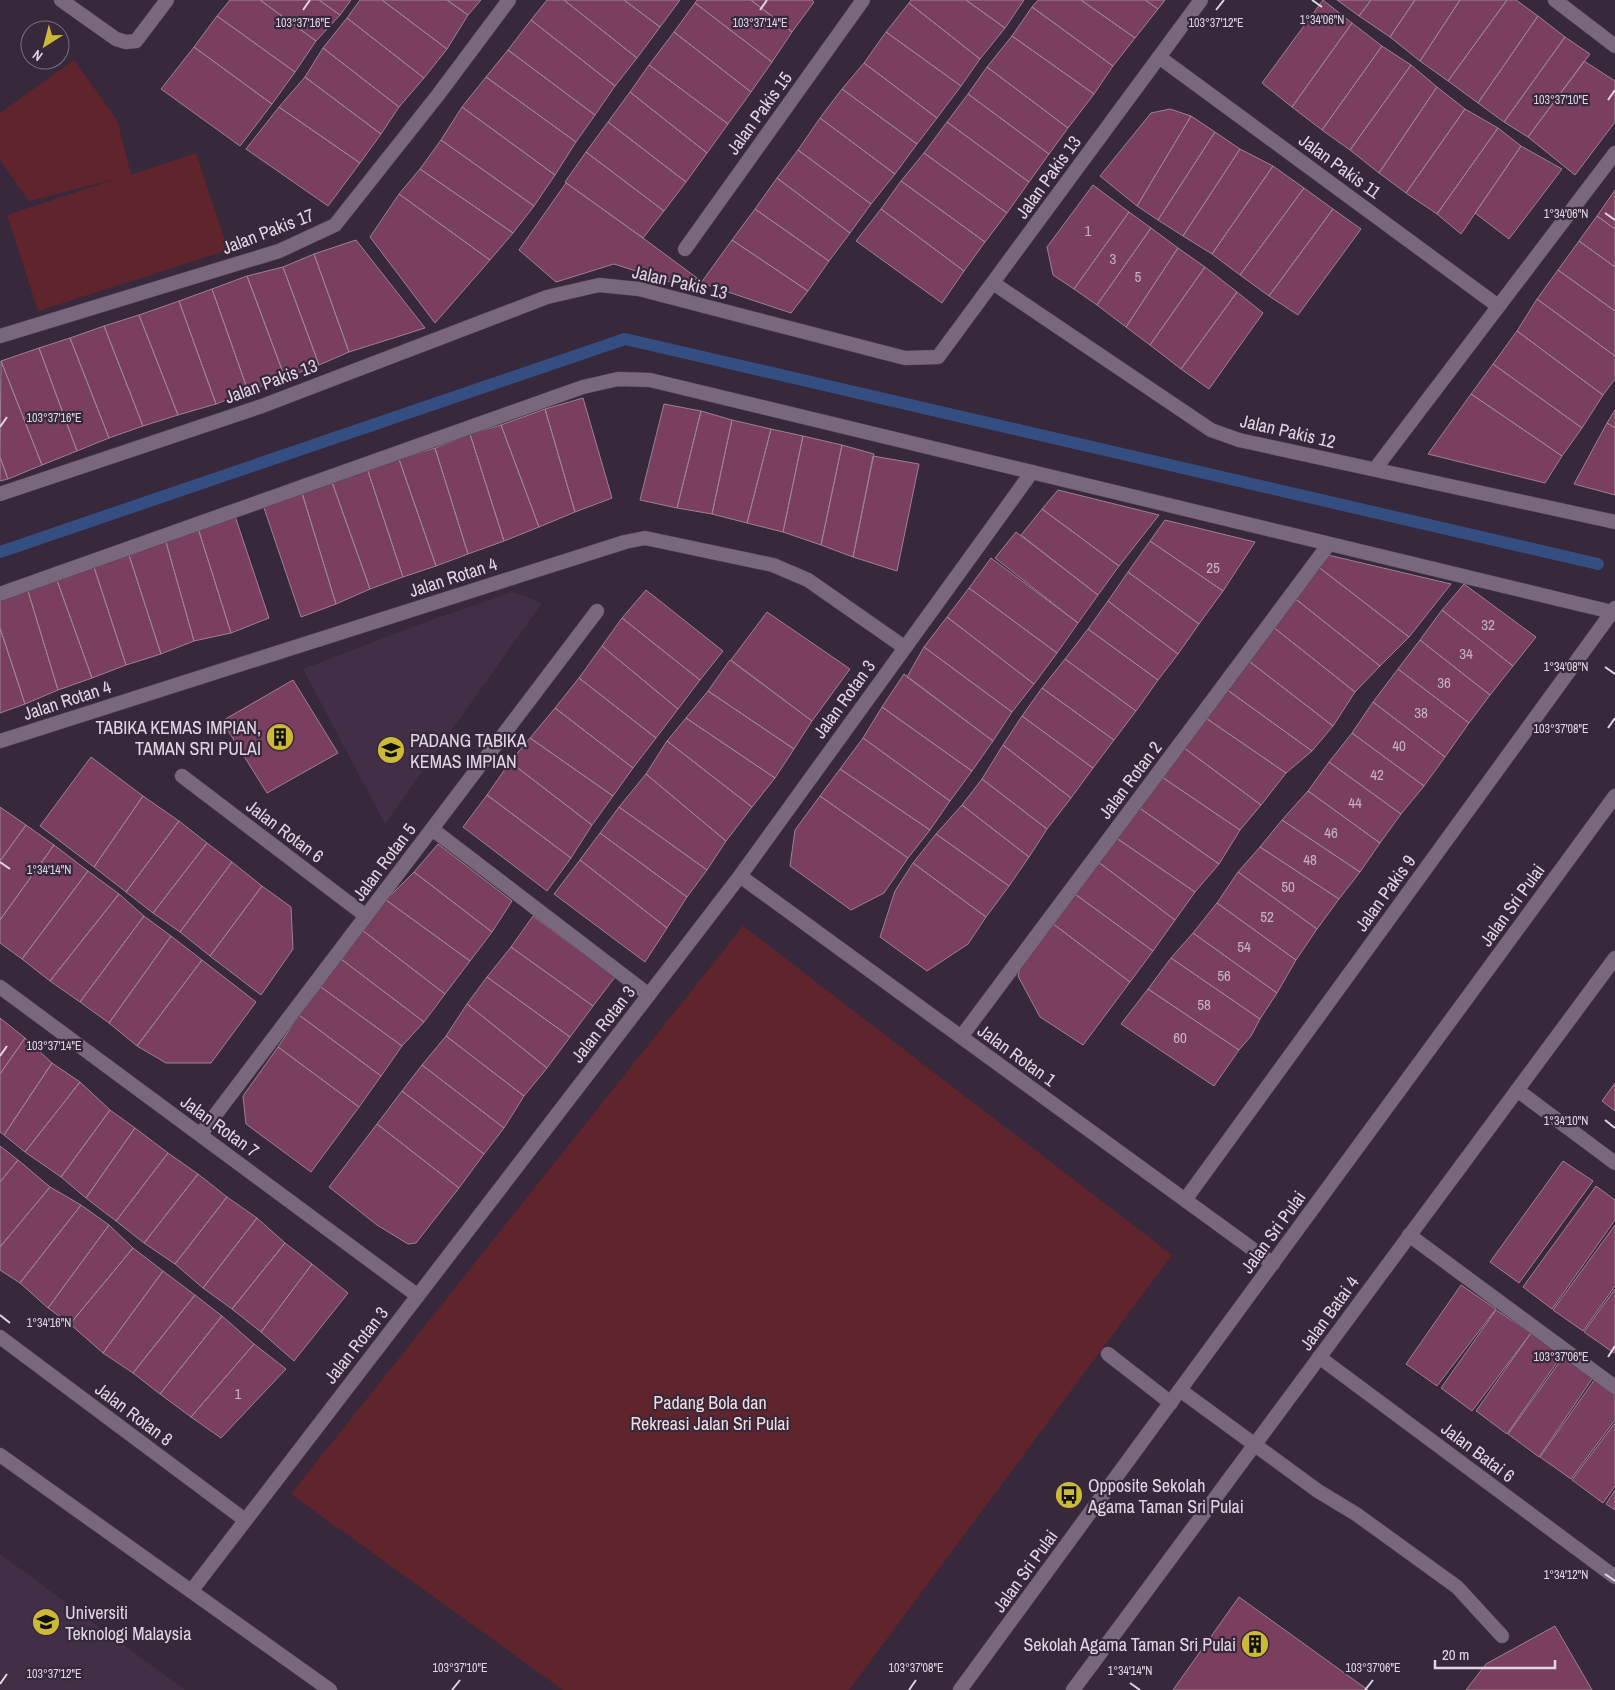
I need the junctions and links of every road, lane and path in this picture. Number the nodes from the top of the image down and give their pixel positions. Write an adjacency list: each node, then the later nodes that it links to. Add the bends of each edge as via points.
1 (60, 0): 2 (street, via 116,39 126,42 136,41)
2 (167, 0)
3 (509, 0): 13 (street, Jalan Pakis 17, via 335,225 279,251)
4 (863, 0): 10 (street, Jalan Pakis 15)
5 (1201, 0): 8 (street, Jalan Pakis 13)
6 (1555, 0): 7 (street)
7 (1615, 46)
8 (1159, 57): 11 (street, Jalan Pakis 13); 12 (street, Jalan Pakis 11)
9 (1615, 153): 12 (street)
10 (685, 249)
11 (993, 283): 14 (street, Jalan Pakis 12, via 1211,430 1239,440); 16 (street, Jalan Pakis 13, via 938,356 905,358 639,289 599,285 546,297 262,406)
12 (1498, 306): 14 (street)
13 (0, 336)
14 (1375, 470): 17 (street, Jalan Pakis 12)
15 (1032, 472): 18 (street); 19 (street, via 650,380 618,379 583,387); 22 (street, Jalan Rotan 3)
16 (0, 494)
17 (1615, 522)
18 (1329, 544): 20 (street); 32 (street, Jalan Rotan 2)
19 (0, 594)
20 (1614, 610): 36 (street, Jalan Pakis 9)
21 (597, 611): 26 (street, Jalan Rotan 5)
22 (904, 647): 23 (street, Jalan Rotan 4, via 808,580 773,565 645,538); 27 (street, Jalan Rotan 3)
23 (0, 742)
24 (182, 776): 28 (street, Jalan Rotan 6)
25 (1615, 796): 38 (street, Jalan Sri Pulai)
26 (432, 829): 28 (street, Jalan Rotan 5); 31 (street)
27 (740, 876): 31 (street, Jalan Rotan 3); 32 (street, Jalan Rotan 1)
28 (366, 916): 34 (street, Jalan Rotan 5)
29 (1615, 958): 33 (street, Jalan Batai 4)
30 (0, 987): 34 (street, Jalan Rotan 7)
31 (649, 995): 39 (street, Jalan Rotan 3)
32 (961, 1037): 36 (street, Jalan Rotan 1)
33 (1517, 1090): 35 (street); 37 (street, Jalan Batai 4)
34 (200, 1134): 39 (street, Jalan Rotan 7)
35 (1615, 1163)
36 (1185, 1200): 38 (street, Jalan Rotan 1)
37 (1409, 1235): 42 (street, Jalan Batai 4); 43 (street)
38 (1273, 1264): 44 (street, Jalan Sri Pulai)
39 (418, 1296): 48 (street, Jalan Rotan 3)
40 (0, 1337): 48 (street, Jalan Rotan 8)
41 (1108, 1354): 45 (street)
42 (1319, 1357): 46 (street, Jalan Batai 4); 49 (street, Jalan Batai 6)
43 (1615, 1387)
44 (1180, 1390): 45 (street, Jalan Sri Pulai); 46 (street)
45 (1171, 1403): 53 (street, Jalan Sri Pulai)
46 (1255, 1444): 51 (street, via 1457,1587); 54 (street, Jalan Batai 4)
47 (0, 1455): 50 (street)
48 (245, 1520): 50 (street, Jalan Rotan 3)
49 (1615, 1577)
50 (192, 1590): 52 (street)
51 (1502, 1636)
52 (330, 1690)
53 (960, 1690)
54 (1073, 1690)

